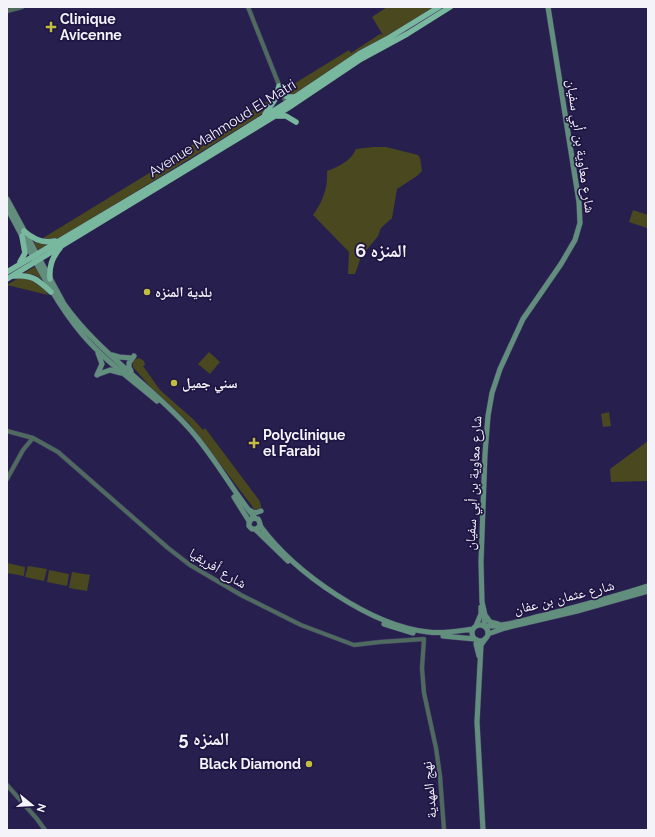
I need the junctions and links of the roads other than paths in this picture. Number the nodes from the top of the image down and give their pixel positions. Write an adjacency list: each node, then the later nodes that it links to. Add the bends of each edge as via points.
1 (20, 7): 6 (street)
2 (248, 7): 7 (street)
3 (439, 7): 9 (highway, Avenue Mahmoud El Matri, via 349,61)
4 (450, 7): 10 (highway, Avenue Mahmoud El Matri, via 361,60 307,96)
5 (548, 7): 36 (main road, شارع معاوية بن أبي سفيان, via 579,202 580,223 572,248 523,319 492,393 485,454)
6 (7, 11)
7 (279, 86): 8 (street); 12 (highway, via 276,98)
8 (283, 95): 9 (highway); 10 (street)
9 (294, 98): 10 (highway, Avenue Mahmoud El Matri)
10 (287, 105): 11 (highway, Avenue Mahmoud El Matri); 12 (highway, Avenue Mahmoud El Matri)
11 (273, 117): 13 (highway, via 286,116); 17 (highway, Avenue Mahmoud El Matri, via 80,235)
12 (260, 119): 17 (highway, Avenue Mahmoud El Matri)
13 (296, 122)
14 (7, 200): 16 (main road)
15 (7, 208): 16 (main road)
16 (23, 234): 17 (highway, via 44,242); 18 (main road); 19 (highway, via 25,253)
17 (62, 242): 18 (highway); 21 (highway, via 51,262)
18 (37, 258): 19 (highway); 20 (highway); 21 (main road); 22 (main road)
19 (18, 265): 20 (highway)
20 (8, 276): 22 (highway, via 33,277)
21 (50, 279): 24 (main road, via 76,320)
22 (51, 292): 23 (main road)
23 (96, 348): 26 (main road); 26 (main road, via 102,364 98,375 110,370)
24 (108, 353): 25 (main road); 25 (main road, via 117,357 132,357 128,365)
25 (136, 377): 30 (main road, via 187,426)
26 (129, 378): 32 (main road, via 185,428)
27 (7, 431): 28 (street, شارع أفريقيا)
28 (33, 438): 29 (street); 42 (street, شارع أفريقيا, via 58,452 190,566 241,595 301,625 352,645)
29 (7, 478)
30 (248, 510): 31 (main road, via 256,513); 32 (main road)
31 (260, 511)
32 (252, 520): 33 (main road, via 259,520); 33 (main road, via 250,527)
33 (258, 527): 40 (main road, via 307,573 337,595 374,616 426,632 445,633); 43 (main road, via 292,564 317,585 373,619 414,633)
34 (648, 586): 38 (main road, شارع عثمان بن عفان, via 611,598)
35 (648, 590): 41 (main road, شارع عثمان بن عفان)
36 (482, 602): 37 (main road, شارع معاوية بن أبي سفيان); 40 (main road, via 481,614)
37 (485, 615): 38 (main road, via 490,622); 39 (main road, شارع معاوية بن أبي سفيان)
38 (505, 624): 39 (main road, شارع عثمان بن عفان)
39 (484, 626): 40 (main road); 41 (main road)
40 (475, 627): 43 (main road, via 472,633)
41 (488, 634): 44 (main road)
42 (424, 639): 48 (street, نهج المهدية, via 424,693 436,748)
43 (476, 639): 44 (main road); 45 (main road)
44 (485, 639): 45 (main road, via 481,645)
45 (480, 660): 49 (main road, via 477,722)
46 (7, 785): 47 (street)
47 (45, 830)
48 (444, 830)
49 (482, 830)

